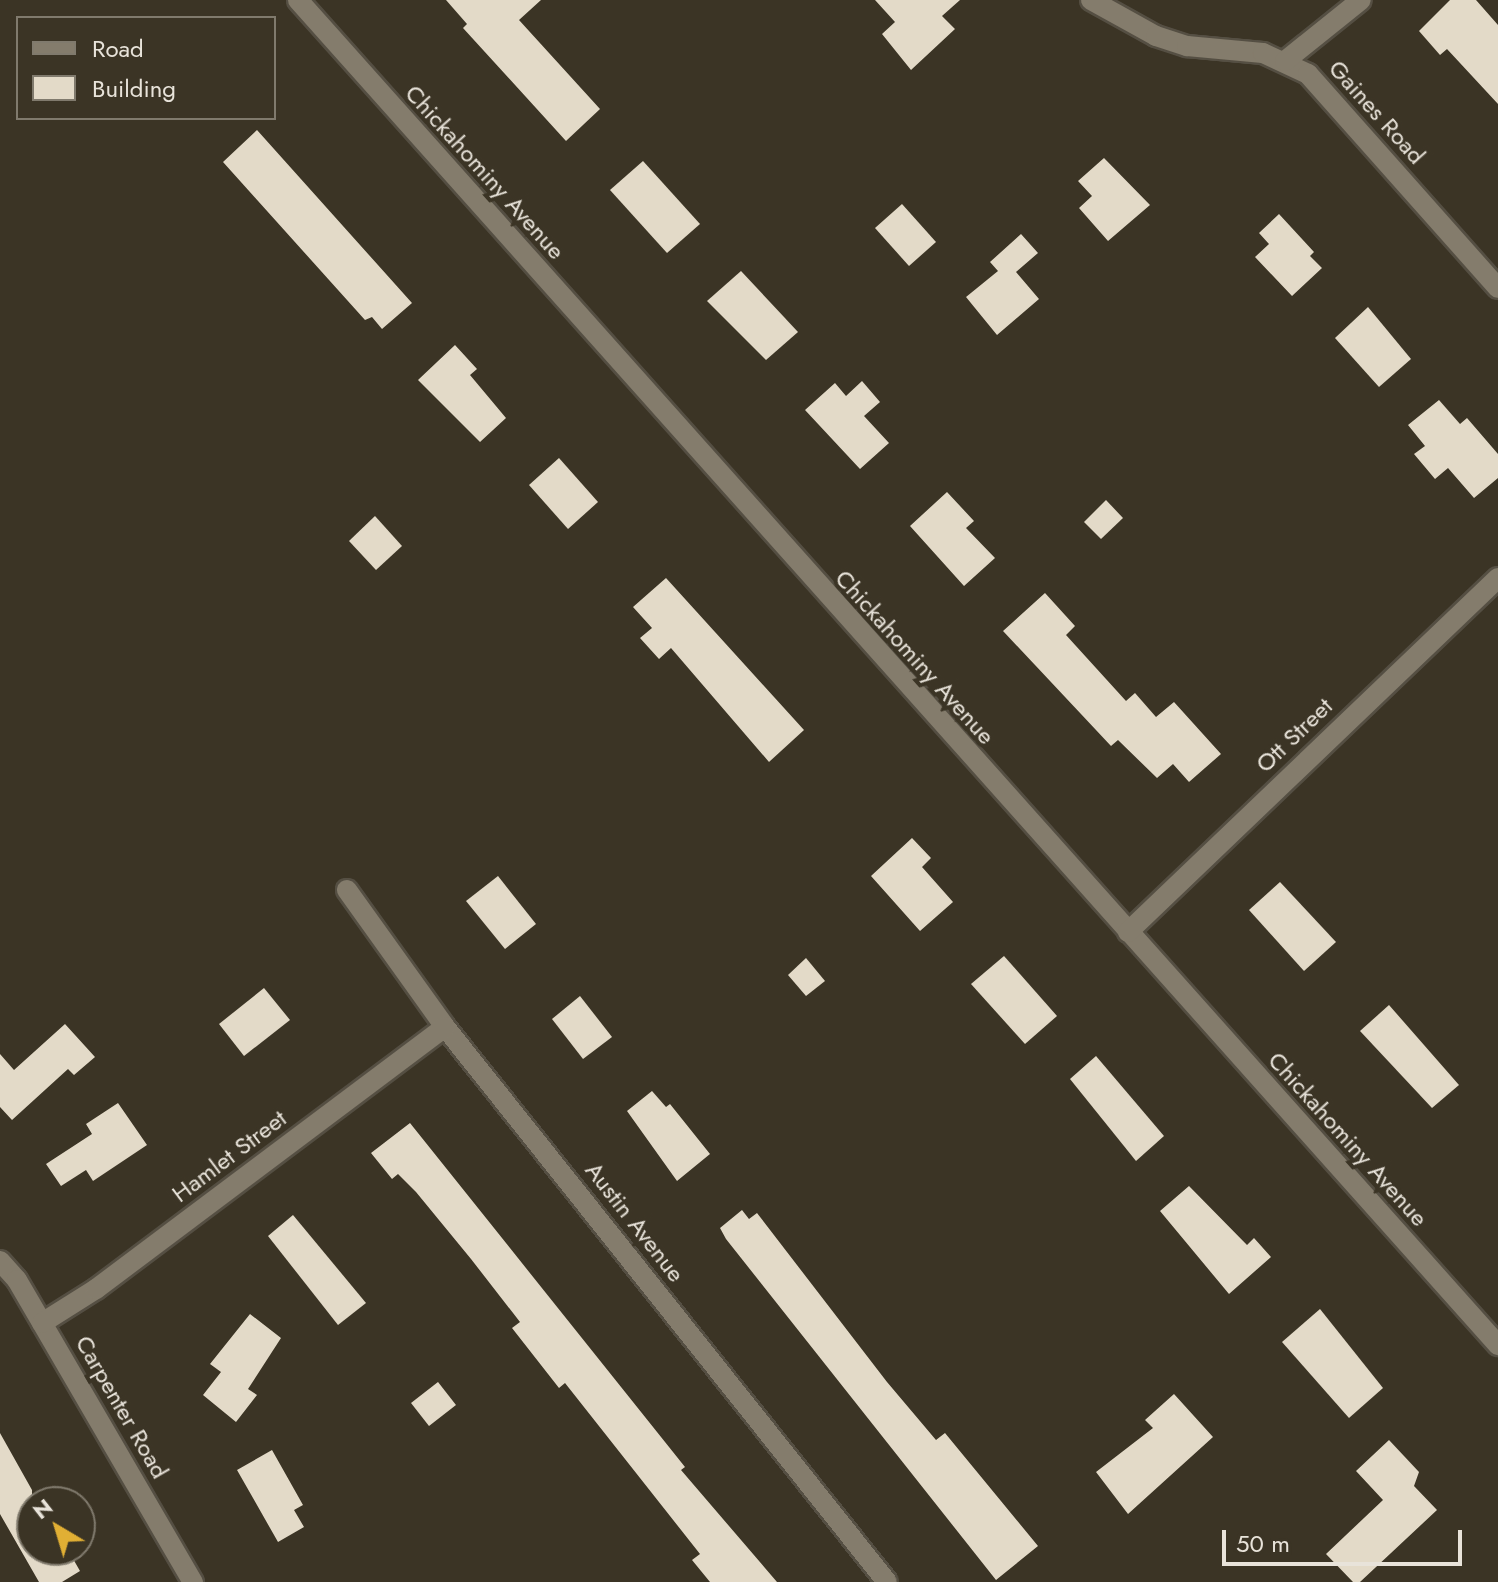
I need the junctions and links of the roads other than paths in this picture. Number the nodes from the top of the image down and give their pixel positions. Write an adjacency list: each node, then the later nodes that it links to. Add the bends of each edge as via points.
1 (298, 0): 8 (street, Chickahominy Avenue)
2 (1091, 0): 4 (street, Gaines Road, via 1122,21 1187,46)
3 (1361, 0): 4 (street)
4 (1285, 61): 5 (street, Gaines Road, via 1308,74)
5 (1498, 288)
6 (1498, 578): 8 (street, Ott Street)
7 (347, 890): 9 (street, Austin Avenue)
8 (1128, 932): 12 (street, Chickahominy Avenue)
9 (445, 1027): 11 (street, Hamlet Street, via 96,1289); 14 (street, Austin Avenue)
10 (0, 1261): 11 (street, Carpenter Road)
11 (42, 1323): 13 (street, Carpenter Road)
12 (1498, 1345)
13 (193, 1582)
14 (887, 1582)

